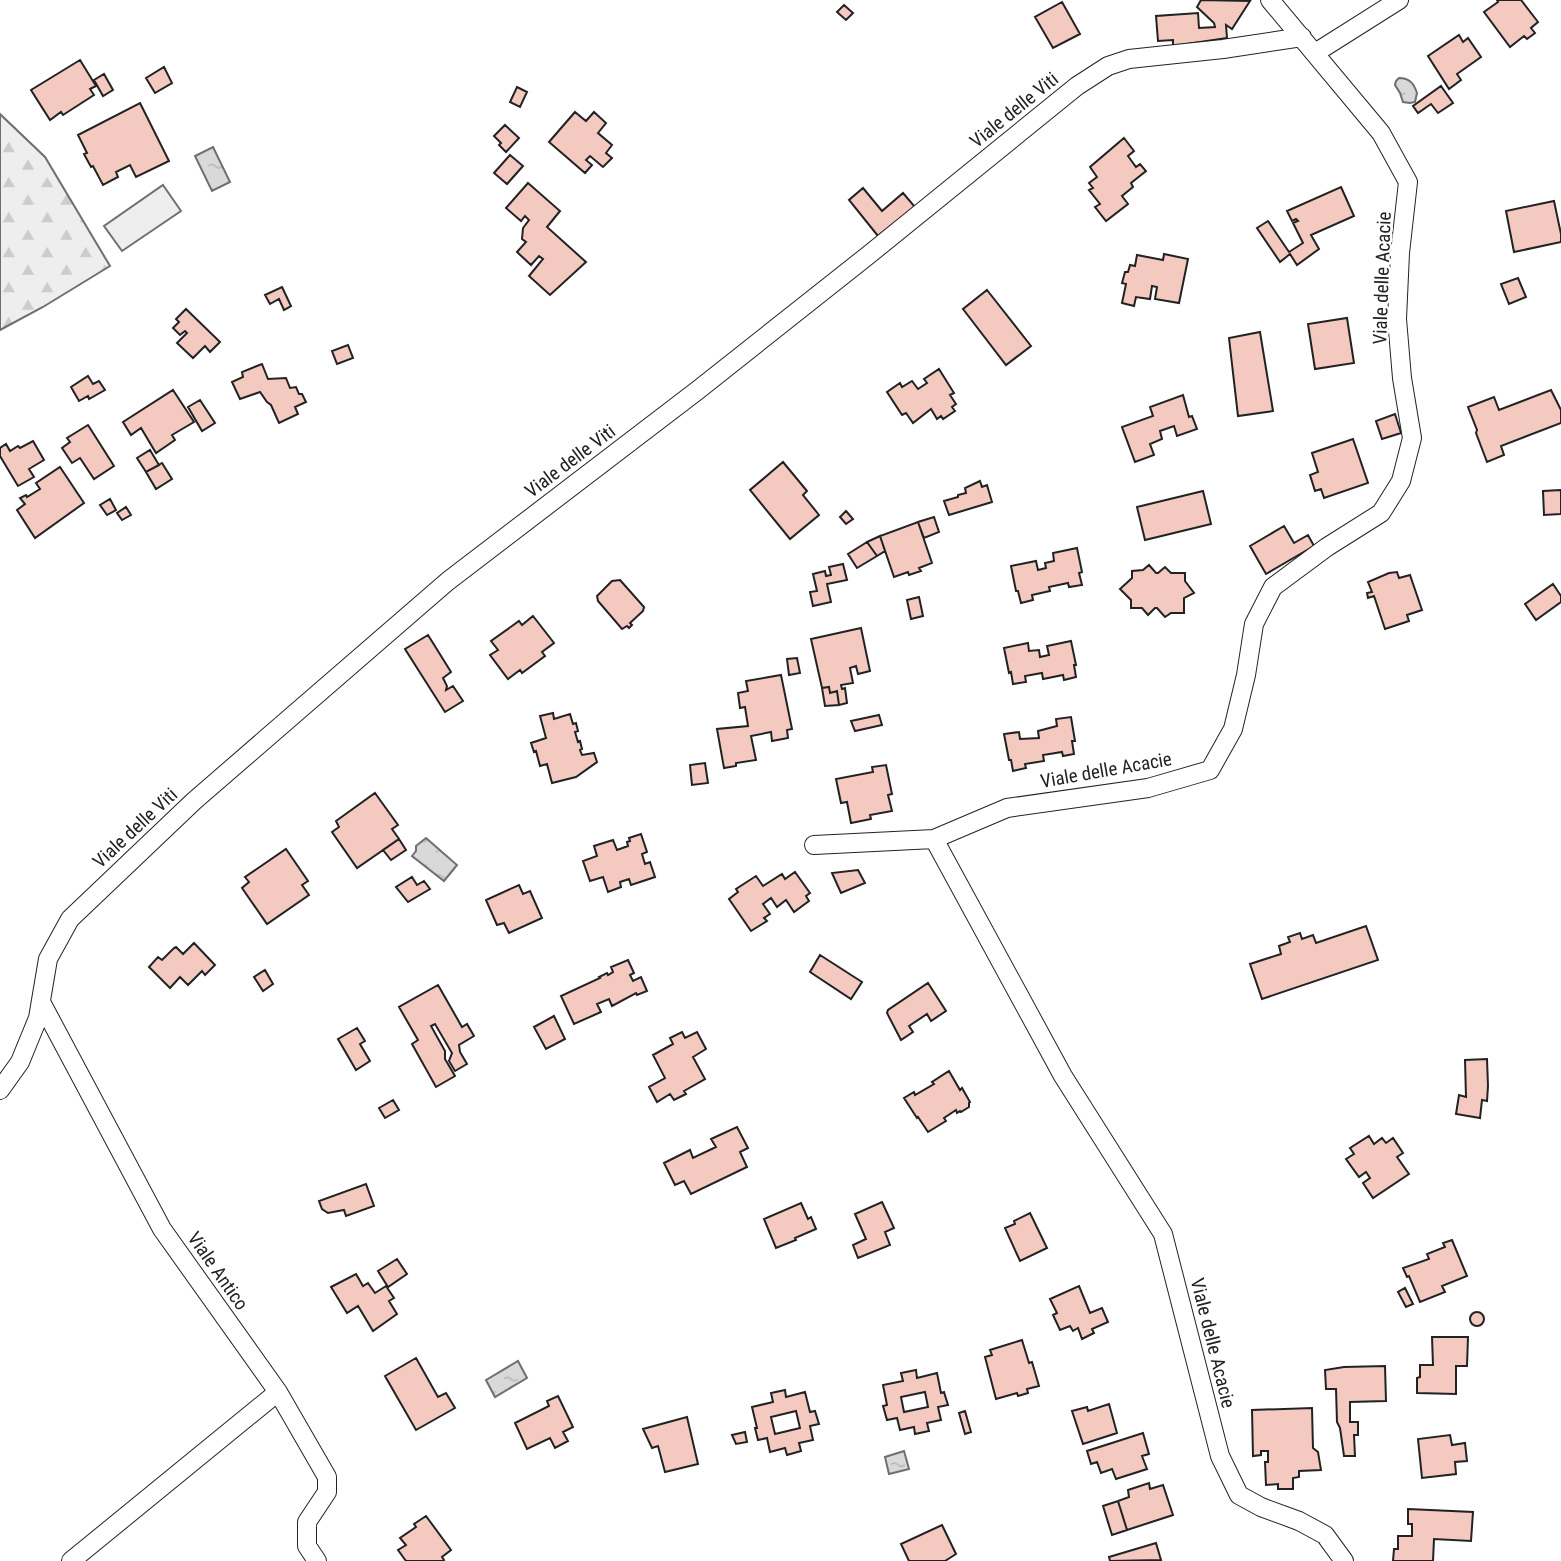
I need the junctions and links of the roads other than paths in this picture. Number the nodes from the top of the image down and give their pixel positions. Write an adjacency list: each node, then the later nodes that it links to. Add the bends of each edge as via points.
1 (1269, 0): 3 (street, Viale delle Acacie)
2 (1399, 0): 4 (street)
3 (1302, 37): 4 (street, Viale delle Acacie); 7 (street, Viale delle Viti, via 1129,59 1077,86 730,365 448,581 194,801 70,919 48,959)
4 (1315, 52): 5 (street, Viale delle Acacie, via 1381,132 1408,181 1397,320 1412,438 1401,481 1381,513 1273,587 1254,624 1233,729 1210,770 1149,788 1007,808)
5 (934, 839): 6 (street, Viale delle Acacie); 12 (street, Viale delle Acacie, via 1063,1076 1163,1234 1220,1456 1239,1494 1325,1535)
6 (814, 845)
7 (41, 1002): 8 (street, Viale delle Viti, via 20,1062); 9 (street, Viale Antico, via 163,1229)
8 (0, 1090)
9 (278, 1392): 10 (street); 11 (street, Viale Antico, via 327,1477 327,1492 307,1522 307,1546)
10 (71, 1561)
11 (317, 1561)
12 (1344, 1561)

